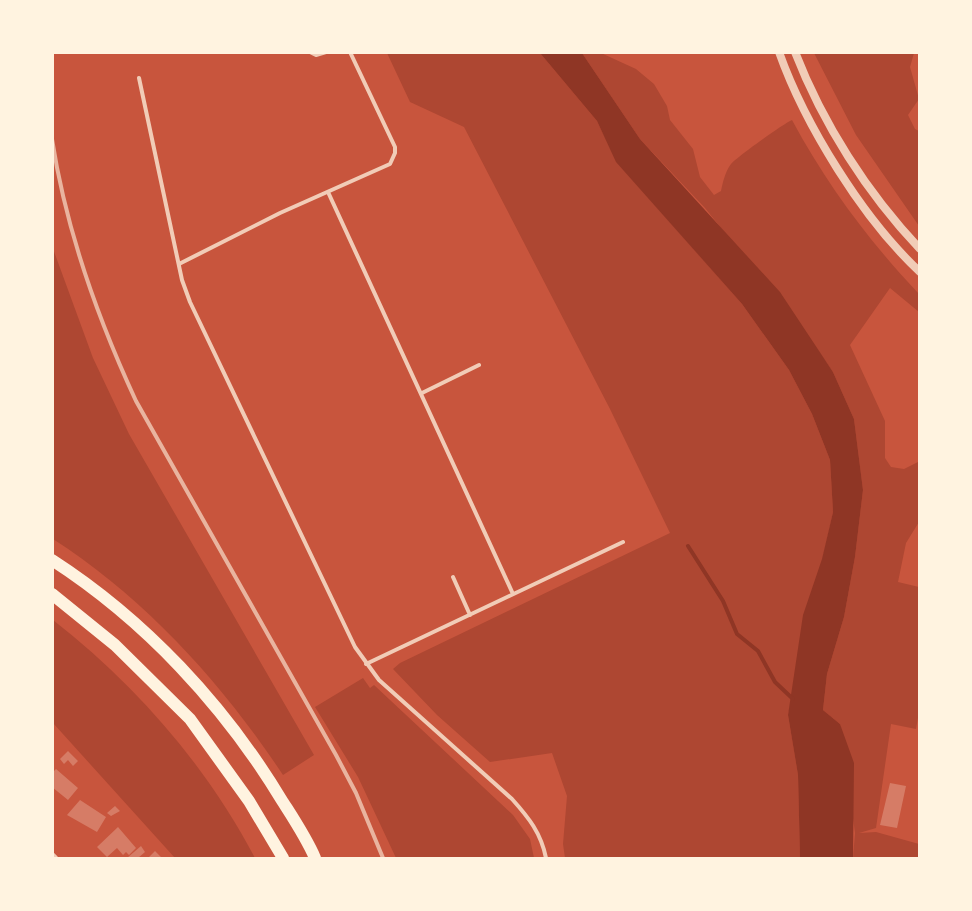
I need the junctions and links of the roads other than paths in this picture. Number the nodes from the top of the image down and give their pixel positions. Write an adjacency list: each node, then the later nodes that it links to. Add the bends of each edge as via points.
1 (310, 52): 2 (lane)
2 (326, 52)
3 (350, 52): 7 (lane, via 395,153 386,167)
4 (779, 52): 10 (street, via 818,135 853,191)
5 (795, 52): 8 (street, via 869,188)
6 (139, 78): 9 (lane)
7 (328, 192): 9 (lane); 12 (lane)
8 (920, 249)
9 (179, 264): 19 (lane, via 190,302 345,628)
10 (920, 272)
11 (479, 365): 12 (lane)
12 (422, 393): 17 (lane)
13 (623, 542): 17 (lane)
14 (52, 560): 21 (highway, via 115,605 213,702 264,771)
15 (453, 577): 18 (lane)
16 (52, 594): 20 (highway, via 115,645 190,719 249,801)
17 (513, 594): 18 (lane)
18 (470, 615): 19 (lane)
19 (366, 664): 22 (lane, via 518,805 539,833)
20 (283, 858)
21 (315, 858)
22 (546, 858)

